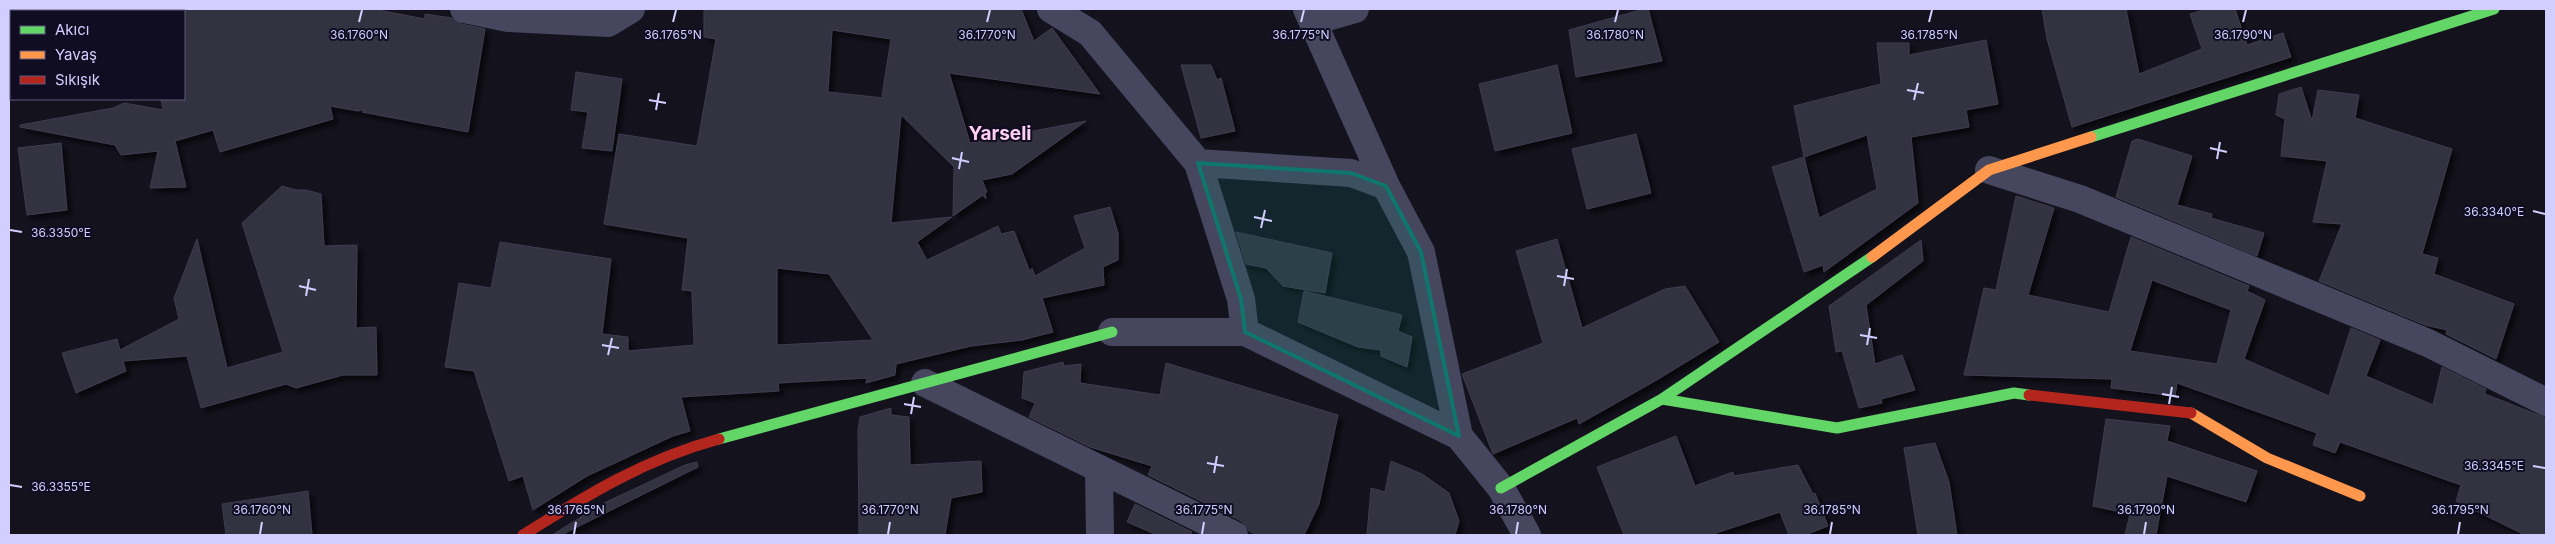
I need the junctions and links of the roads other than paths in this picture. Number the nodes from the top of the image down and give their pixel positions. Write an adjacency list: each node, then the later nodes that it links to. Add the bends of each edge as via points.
1 (464, 9): 2 (street, via 508,18 608,22)
2 (631, 9)
3 (1051, 9): 8 (street, via 1090,33)
4 (1355, 9): 6 (street)
5 (2494, 9): 7 (street)
6 (1312, 13): 10 (street)
7 (2456, 14): 9 (street)
8 (1198, 163): 10 (street, via 1351,173); 12 (street, via 1241,299)
9 (1989, 170): 14 (street, via 1842,278); 15 (street, via 2080,200 2419,339)
10 (1386, 186): 16 (street, via 1421,252)
11 (1112, 332): 12 (street); 13 (street)
12 (1246, 332): 16 (street)
13 (924, 383): 17 (street); 20 (street, via 680,450 594,490)
14 (1662, 399): 18 (street); 19 (street, via 1837,428 2014,393 2190,413 2267,458)
15 (2546, 402)
16 (1459, 436): 18 (street)
17 (1099, 470): 21 (street); 22 (street)
18 (1501, 488): 23 (street)
19 (2360, 496)
20 (523, 535)
21 (1100, 535)
22 (1234, 535)
23 (1527, 535)

